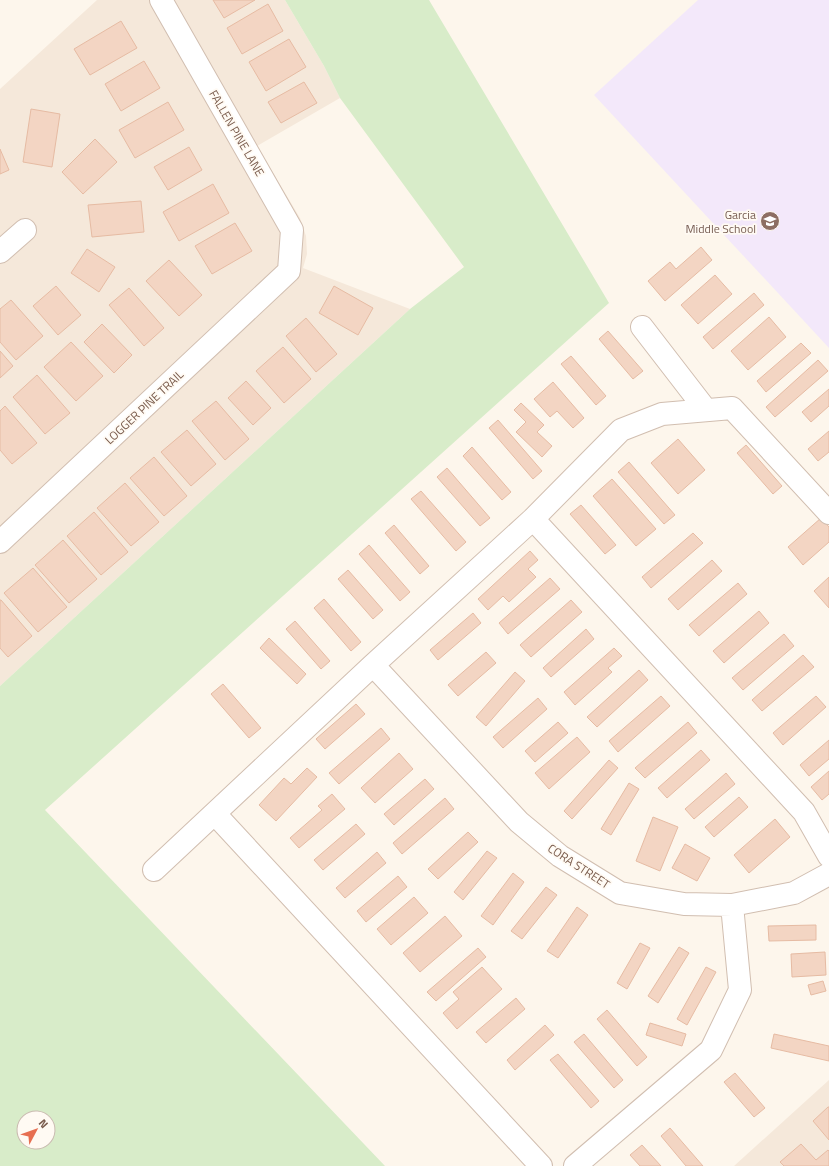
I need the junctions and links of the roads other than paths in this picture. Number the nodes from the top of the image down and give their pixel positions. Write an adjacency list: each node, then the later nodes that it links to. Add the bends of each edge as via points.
1 (161, 0): 4 (street, FALLEN PINE LANE, via 292,230)
2 (25, 230): 3 (street)
3 (0, 252)
4 (289, 271): 9 (street, LOGGER PINE TRAIL)
5 (642, 327): 6 (street)
6 (706, 410): 7 (street, via 732,408); 8 (street, via 662,414 621,430)
7 (829, 513)
8 (533, 518): 10 (street); 12 (street, via 804,812)
9 (0, 542)
10 (373, 666): 11 (street); 15 (street, CORA STREET, via 519,822 560,856 620,893 684,904)
11 (215, 814): 13 (street); 16 (street)
12 (829, 856)
13 (154, 870)
14 (829, 874): 15 (street, CORA STREET, via 794,894)
15 (732, 905): 17 (street, via 740,990 711,1050)
16 (541, 1166)
17 (575, 1166)

